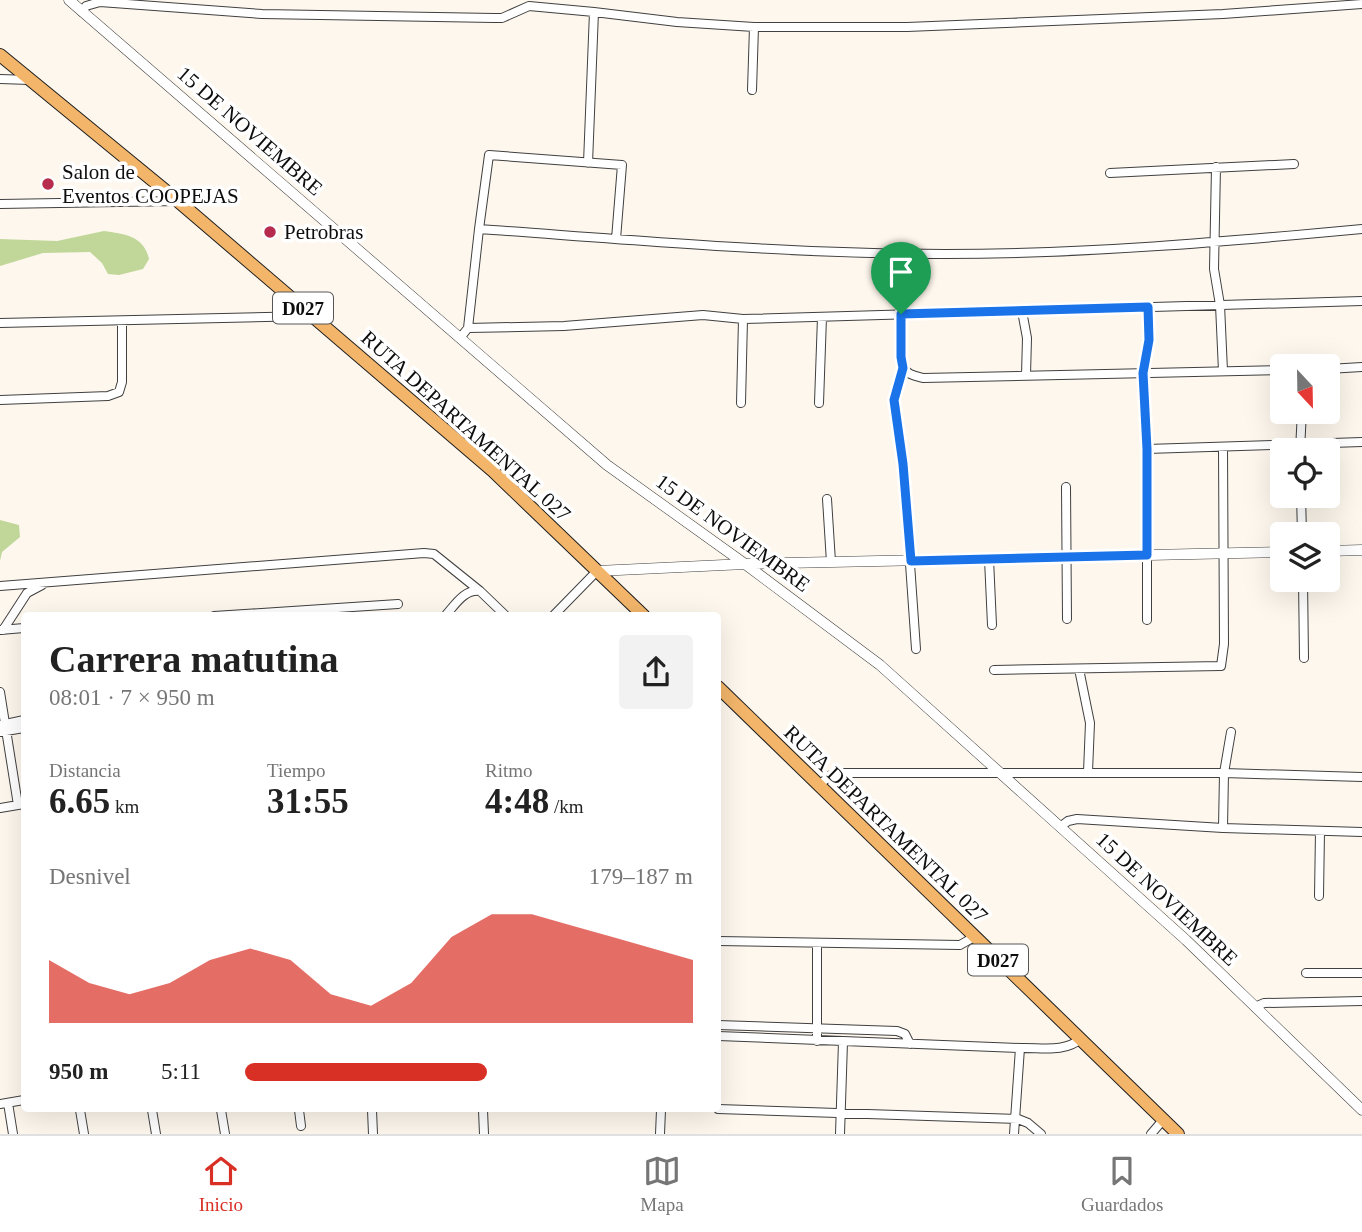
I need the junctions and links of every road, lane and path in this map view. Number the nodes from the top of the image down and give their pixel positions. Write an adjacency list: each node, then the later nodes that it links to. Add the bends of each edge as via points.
1 (69, 0): 5 (street, 15 DE NOVIEMBRE)
2 (581, 0): 4 (street)
3 (1362, 4): 7 (street, via 907,27)
4 (582, 11): 5 (street, via 529,6 502,18 262,15 100,2); 6 (street)
5 (82, 12): 33 (street, 15 DE NOVIEMBRE)
6 (594, 12): 7 (street); 12 (street)
7 (754, 27): 11 (street)
8 (0, 55): 10 (main road, RUTA DEPARTAMENTAL 027 / D027)
9 (0, 79): 10 (street)
10 (33, 80): 16 (main road, RUTA DEPARTAMENTAL 027 / D027)
11 (752, 90)
12 (588, 163): 18 (street, via 489,155); 20 (street, via 622,165)
13 (1294, 164): 14 (street)
14 (1216, 167): 15 (street); 21 (street)
15 (1110, 173)
16 (178, 201): 17 (street); 27 (main road, RUTA DEPARTAMENTAL 027 / D027)
17 (0, 204)
18 (479, 229): 20 (street); 32 (street)
19 (1362, 229): 21 (street)
20 (616, 239): 21 (street, via 772,250 945,254)
21 (1215, 243): 23 (street)
22 (1362, 301): 23 (street)
23 (1220, 305): 24 (street); 38 (street)
24 (1148, 307): 25 (street); 39 (street)
25 (1022, 311): 26 (street); 40 (street)
26 (901, 314): 28 (street); 35 (street)
27 (312, 316): 30 (street); 61 (main road, RUTA DEPARTAMENTAL 027 / D027, via 493,471)
28 (822, 317): 29 (street); 43 (street)
29 (744, 319): 32 (street, via 703,315); 42 (street)
30 (122, 321): 31 (street); 41 (street, via 119,392 108,397)
31 (0, 323)
32 (468, 328): 33 (street)
33 (460, 338): 60 (street, 15 DE NOVIEMBRE, via 607,465)
34 (1362, 367): 36 (street)
35 (903, 368): 40 (street, via 923,377); 58 (street, via 894,400)
36 (1340, 368)
37 (1270, 370): 38 (street)
38 (1223, 371): 39 (street)
39 (1143, 373): 40 (street); 48 (street)
40 (1026, 375)
41 (0, 400)
42 (741, 403)
43 (819, 403)
44 (1362, 442): 45 (street)
45 (1340, 444)
46 (1270, 447): 47 (street)
47 (1223, 448): 48 (street); 54 (street)
48 (1147, 449): 55 (street)
49 (1066, 486): 56 (street)
50 (827, 499): 59 (street)
51 (1362, 550): 52 (street)
52 (1340, 551)
53 (1270, 552): 54 (street)
54 (1224, 554): 55 (street); 79 (street, via 1221,666)
55 (1147, 555): 56 (street); 73 (street)
56 (1067, 557): 57 (street); 72 (street)
57 (989, 559): 58 (street); 74 (street)
58 (911, 561): 59 (street); 77 (street)
59 (831, 562): 60 (street)
60 (746, 564): 61 (street); 87 (street, 15 DE NOVIEMBRE, via 880,665)
61 (597, 571): 70 (street); 71 (main road, RUTA DEPARTAMENTAL 027 / D027)
62 (51, 582): 63 (street); 64 (street, via 424,552 434,554); 76 (street, via 27,593)
63 (0, 586)
64 (480, 591): 68 (street, via 465,594); 69 (street)
65 (1303, 592): 78 (street)
66 (398, 604): 67 (street)
67 (275, 612)
68 (449, 612)
69 (502, 612)
70 (557, 612)
71 (640, 612)
72 (1067, 619)
73 (1147, 620)
74 (992, 625)
75 (21, 628): 76 (street)
76 (1, 630)
77 (916, 649)
78 (1304, 658)
79 (1079, 669): 80 (street); 88 (street, via 1090,723)
80 (994, 670)
81 (721, 690): 91 (main road, RUTA DEPARTAMENTAL 027 / D027)
82 (0, 692): 84 (street)
83 (21, 721): 84 (street)
84 (3, 728): 85 (street); 92 (street)
85 (21, 728)
86 (1231, 732): 89 (street)
87 (998, 772): 88 (street); 91 (street, via 840,773); 94 (street, 15 DE NOVIEMBRE)
88 (1088, 772): 89 (street)
89 (1224, 773): 90 (street); 95 (street)
90 (1362, 776)
91 (819, 785): 99 (main road, RUTA DEPARTAMENTAL 027 / D027)
92 (21, 805): 93 (street)
93 (0, 808)
94 (1060, 827): 95 (street, via 1077,819); 105 (street, 15 DE NOVIEMBRE)
95 (1223, 828): 96 (street)
96 (1320, 831): 97 (street); 98 (street)
97 (1362, 832)
98 (1319, 896)
99 (974, 937): 101 (street, via 960,945); 109 (main road, RUTA DEPARTAMENTAL 027 / D027)
100 (721, 941): 101 (street)
101 (817, 943): 107 (street)
102 (1306, 973): 103 (street)
103 (1362, 973)
104 (1362, 1001): 105 (street)
105 (1255, 1007): 116 (street, 15 DE NOVIEMBRE)
106 (721, 1025): 107 (street)
107 (817, 1028): 110 (street); 112 (street, via 897,1031 905,1034)
108 (721, 1036): 110 (street)
109 (1080, 1039): 113 (street, via 1070,1046); 126 (main road, RUTA DEPARTAMENTAL 027 / D027)
110 (817, 1041): 111 (street)
111 (843, 1042): 112 (street); 124 (street)
112 (910, 1044): 113 (street)
113 (1020, 1048): 125 (street)
114 (4, 1103): 128 (street)
115 (721, 1109): 124 (street)
116 (1362, 1110)
117 (80, 1112): 129 (street)
118 (152, 1112): 130 (street)
119 (221, 1112): 131 (street)
120 (299, 1112): 127 (street)
121 (372, 1112): 132 (street)
122 (483, 1112): 133 (street)
123 (661, 1112): 134 (street)
124 (841, 1113): 125 (street); 135 (street)
125 (1015, 1119): 136 (street); 137 (street)
126 (1164, 1120): 138 (street); 139 (main road, RUTA DEPARTAMENTAL 027 / D027)
127 (301, 1126)
128 (13, 1134)
129 (83, 1134)
130 (156, 1134)
131 (225, 1134)
132 (373, 1134)
133 (484, 1134)
134 (660, 1134)
135 (840, 1134)
136 (1014, 1134)
137 (1041, 1134)
138 (1150, 1134)
139 (1178, 1134)

